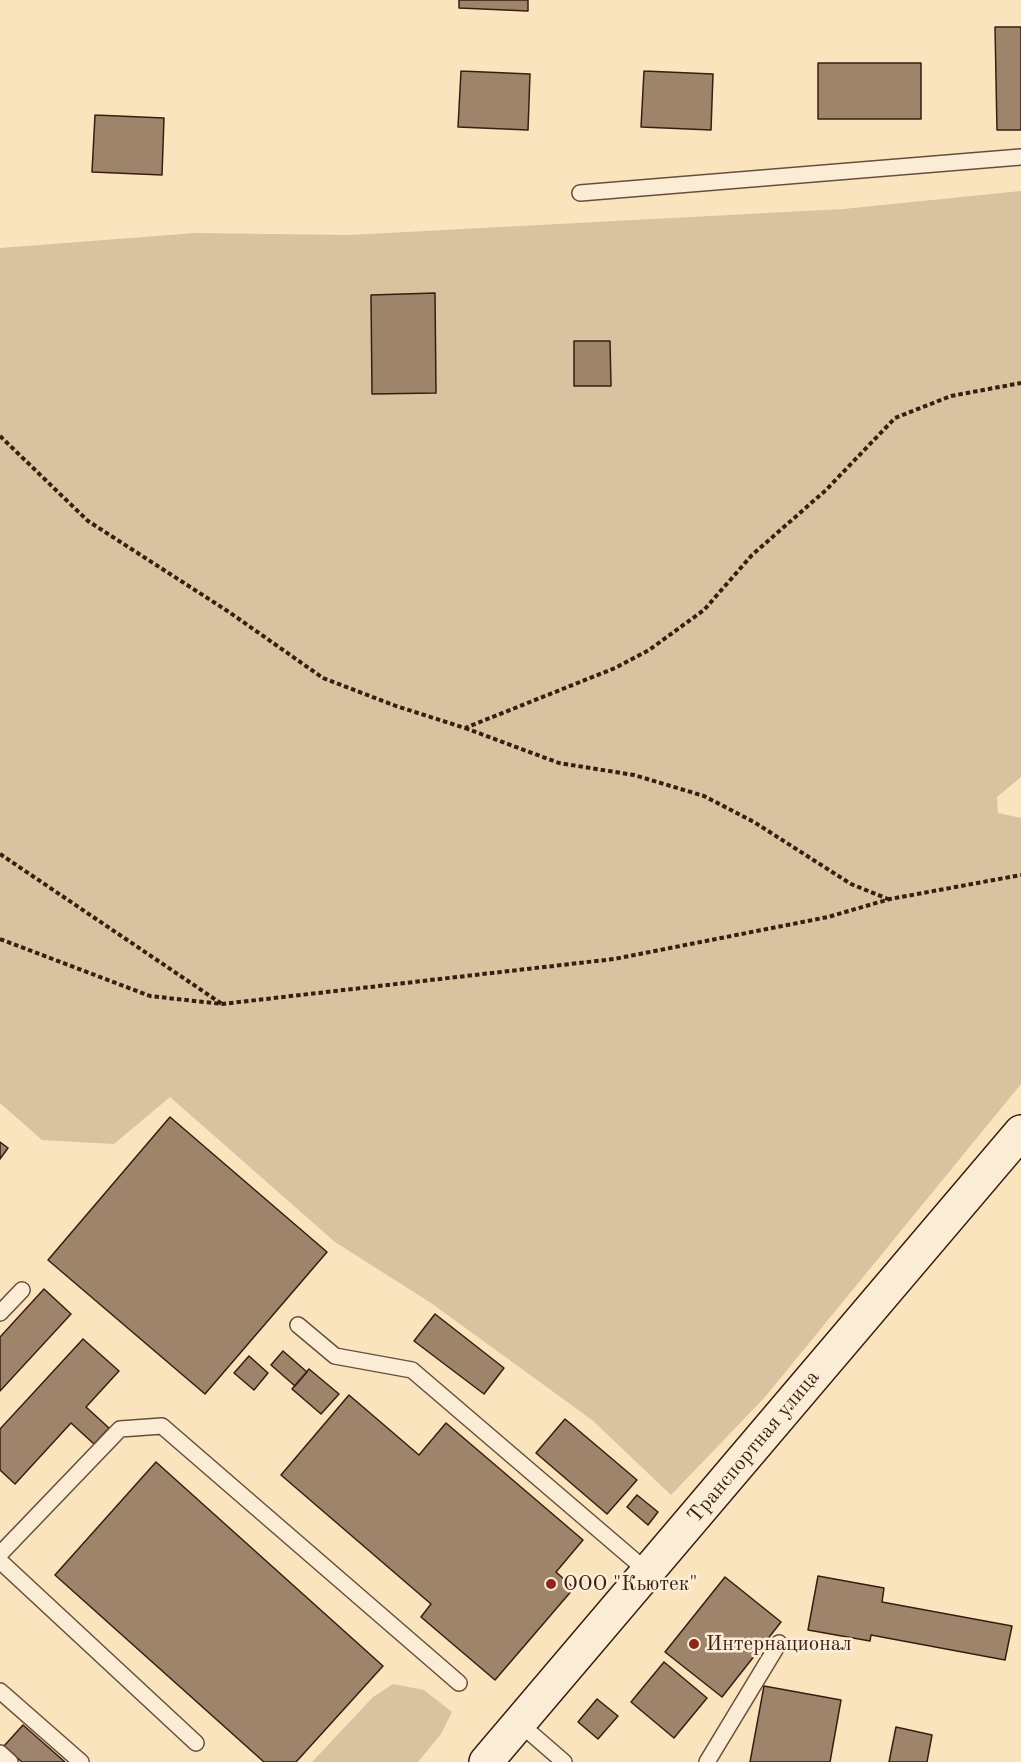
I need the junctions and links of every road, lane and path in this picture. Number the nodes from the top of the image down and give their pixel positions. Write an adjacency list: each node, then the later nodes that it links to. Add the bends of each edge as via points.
1 (1021, 157): 2 (lane)
2 (580, 193)
3 (1021, 383): 5 (path, via 951,396 895,418 826,490 752,555 704,610 615,668)
4 (0, 436): 5 (path, via 88,521 323,678)
5 (465, 728): 8 (path, via 559,763 634,775 704,796 754,822 850,884)
6 (0, 854): 10 (path)
7 (1021, 875): 8 (path)
8 (890, 899): 10 (path, via 828,917 614,959)
9 (0, 939): 10 (path, via 150,996)
10 (222, 1004)
11 (1021, 1132): 17 (street, Транспортная улица)
12 (22, 1290): 13 (lane)
13 (0, 1313)
14 (298, 1325): 17 (lane, via 334,1356 412,1370)
15 (0, 1554): 19 (lane, via 120,1429 162,1426)
16 (0, 1561): 22 (lane)
17 (648, 1572): 21 (street, Транспортная улица)
18 (779, 1642): 28 (lane)
19 (459, 1683)
20 (0, 1691): 25 (lane)
21 (519, 1723): 26 (street, Транспортная улица); 27 (lane)
22 (196, 1743)
23 (0, 1754): 24 (lane)
24 (10, 1762)
25 (81, 1762)
26 (486, 1762)
27 (564, 1762)
28 (707, 1762)

